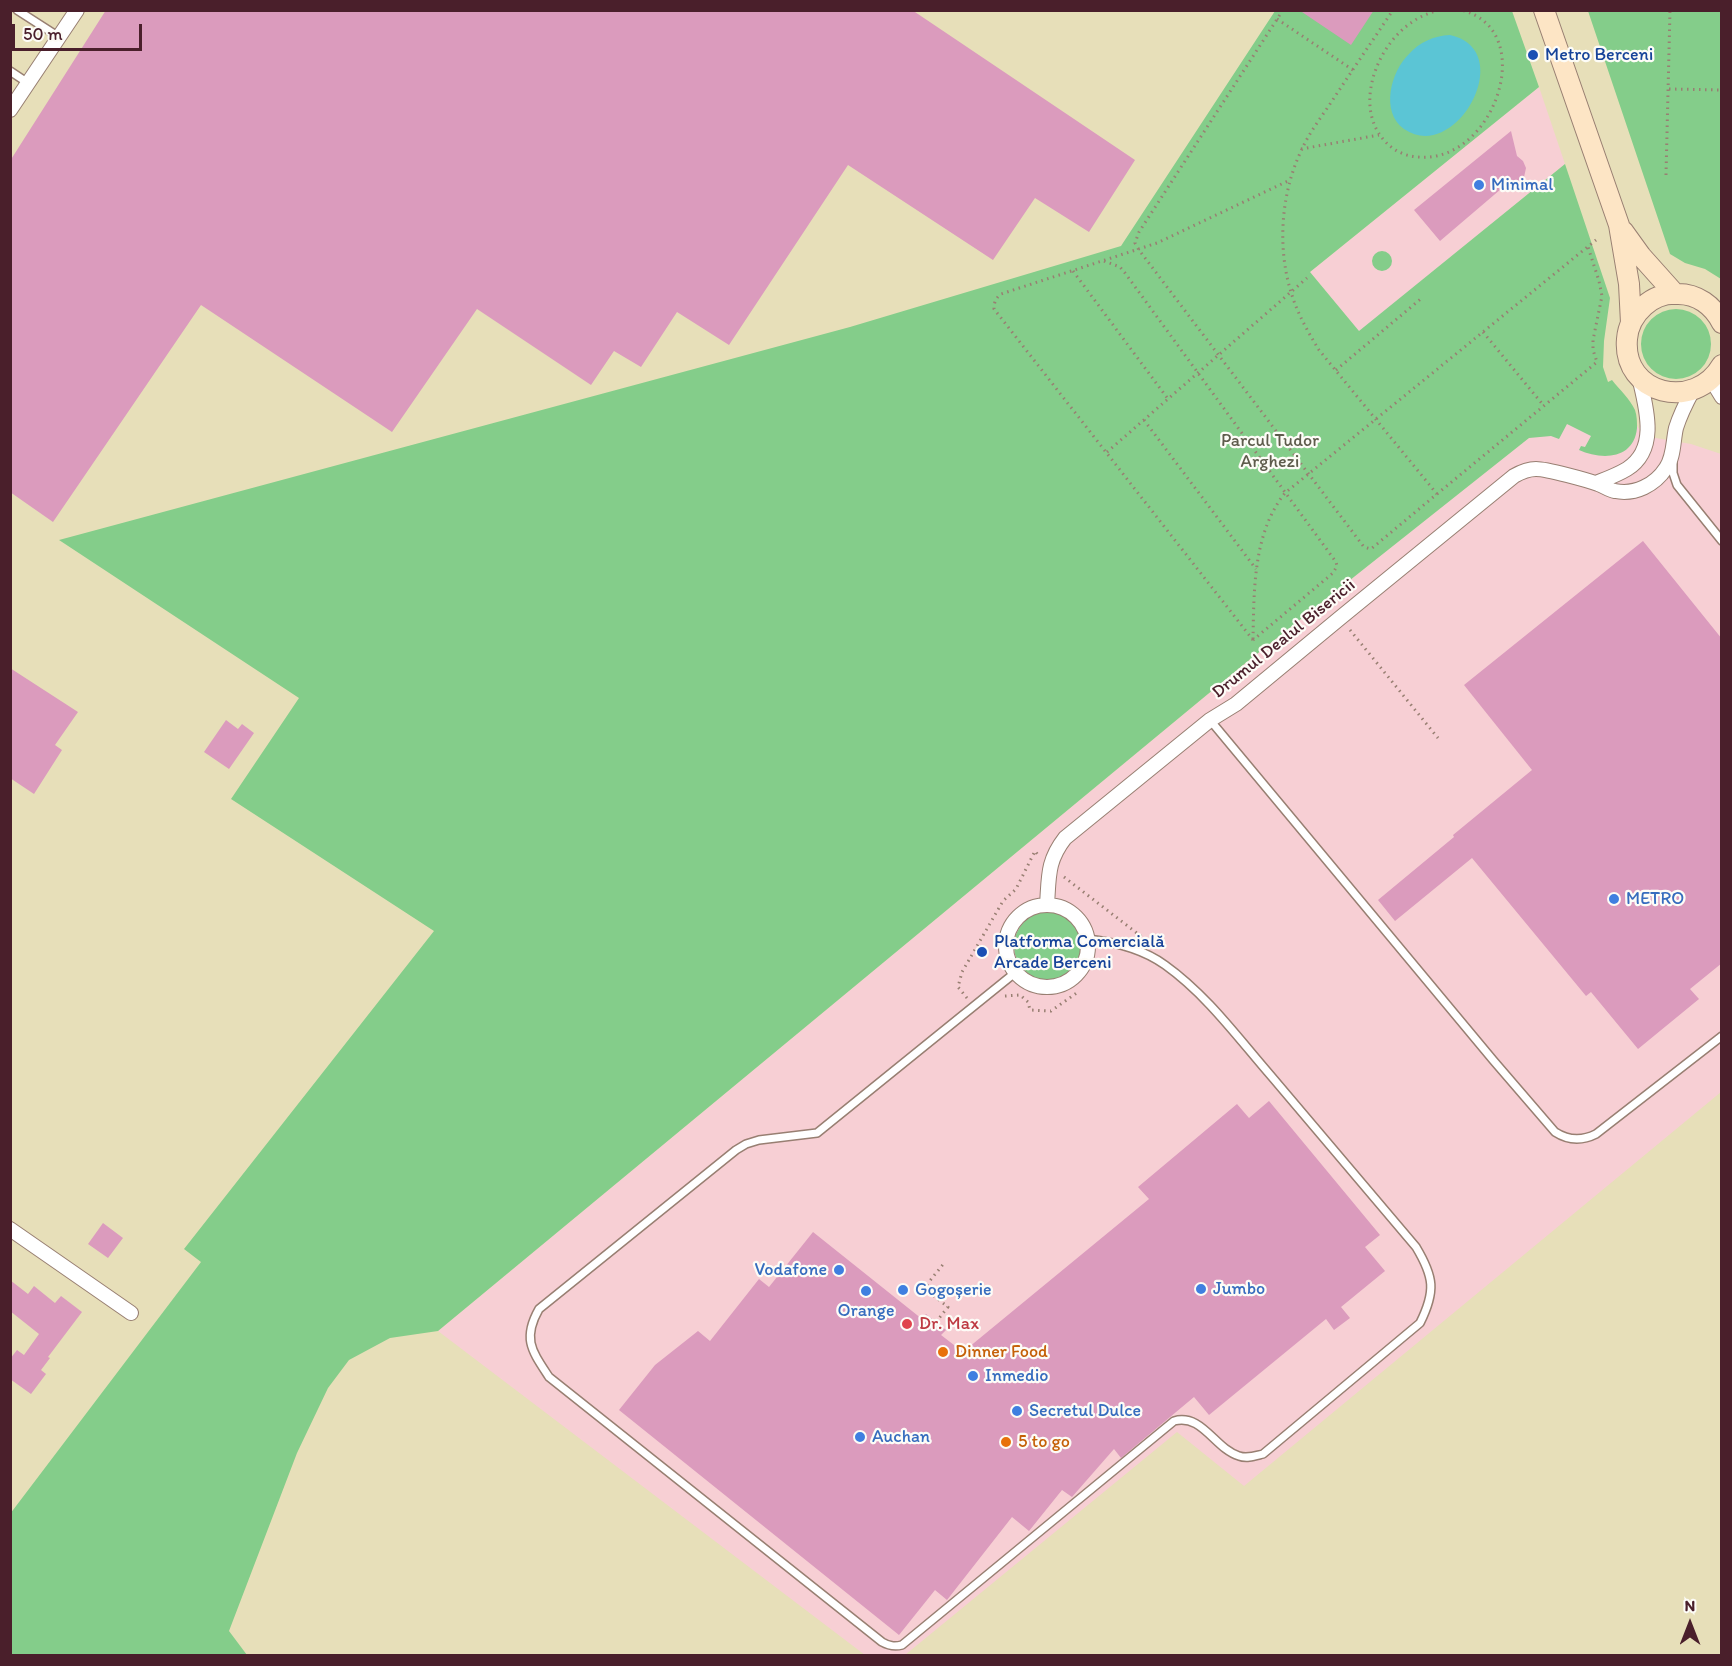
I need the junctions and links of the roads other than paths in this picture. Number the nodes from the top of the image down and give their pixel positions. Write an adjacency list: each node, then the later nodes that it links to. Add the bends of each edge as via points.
1 (17, 10): 4 (lane)
2 (77, 10): 4 (street)
3 (1544, 10): 8 (main road)
4 (59, 37): 6 (street)
5 (10, 71): 6 (lane)
6 (28, 83): 7 (street)
7 (11, 108)
8 (1619, 225): 9 (main road); 11 (main road)
9 (1675, 294): 10 (main road); 11 (main road, via 1649,302)
10 (1713, 304): 12 (main road)
11 (1631, 323): 14 (main road, via 1628,357)
12 (1722, 323)
13 (1717, 374): 15 (main road); 16 (street)
14 (1640, 377): 15 (main road, via 1664,392); 18 (street, via 1648,424 1645,449 1628,468)
15 (1692, 390): 17 (street, Drumul Dealul Bisericii)
16 (1722, 397)
17 (1673, 449): 18 (street, Drumul Dealul Bisericii, via 1661,475 1640,490 1614,491); 19 (lane, via 1677,485)
18 (1596, 483): 20 (street, Drumul Dealul Bisericii, via 1536,469 1514,476 1236,704)
19 (1722, 541)
20 (1210, 720): 21 (street, Drumul Dealul Bisericii, via 1065,838 1050,866); 24 (lane, via 1555,1132 1575,1139 1596,1134)
21 (1047, 905): 22 (street, via 1069,911); 23 (street, via 1025,912 1010,929 1007,951)
22 (1088, 939): 23 (street, via 1085,963 1062,984 1035,985); 23 (lane, via 1115,943 1164,964 1210,1005 1416,1247 1430,1276 1427,1308 1420,1323 1263,1454 1240,1457 1191,1420 1174,1421 903,1645 889,1646 549,1377 531,1348 532,1320 539,1309 736,1150 759,1140 817,1133)
23 (1016, 972)
24 (1722, 1036)
25 (10, 1229): 26 (street)
26 (131, 1313)

